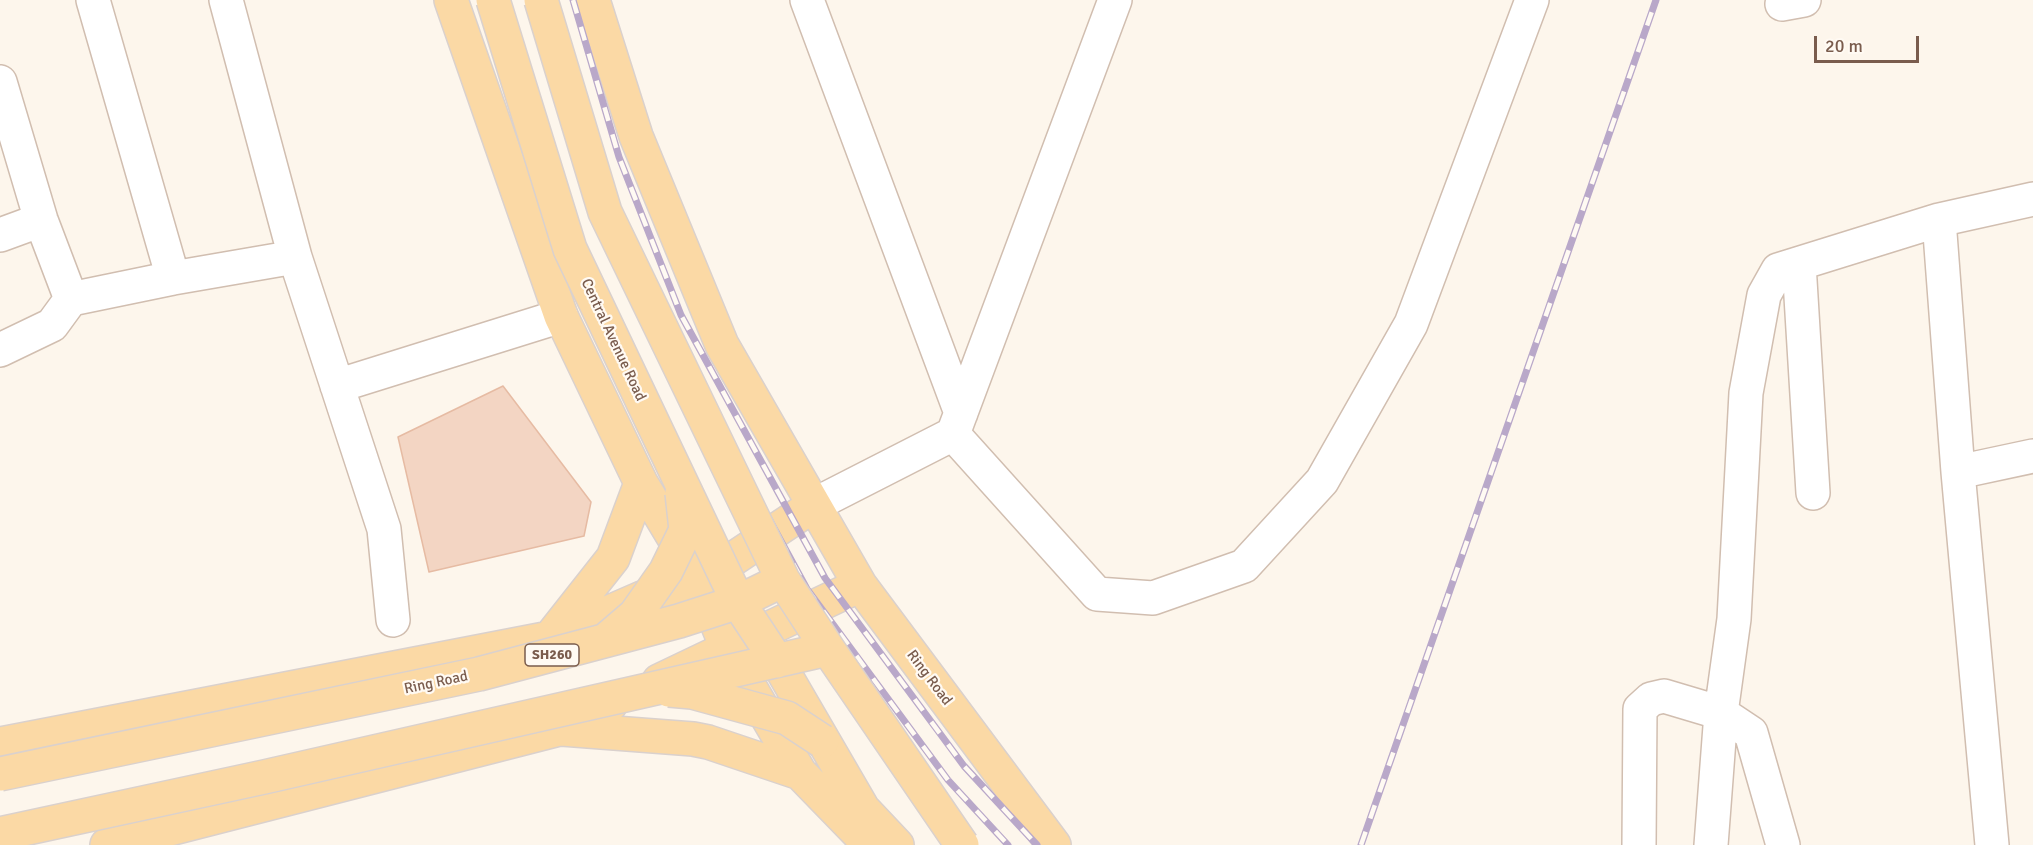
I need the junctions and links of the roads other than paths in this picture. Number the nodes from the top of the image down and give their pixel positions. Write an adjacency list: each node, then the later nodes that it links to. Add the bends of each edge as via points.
1 (93, 0): 17 (street)
2 (226, 0): 15 (street)
3 (452, 0): 19 (main road)
4 (493, 0): 25 (main road, Central Avenue Road, bridge, via 570,249)
5 (541, 0): 29 (main road, bridge, via 605,212)
6 (593, 0): 28 (main road, Ring Road, via 636,136 722,345)
7 (807, 0): 22 (street)
8 (1115, 0): 22 (street)
9 (1532, 0): 22 (street, via 1411,324 1322,481 1244,566 1153,598 1097,594)
10 (0, 82): 12 (street)
11 (2033, 199): 13 (street)
12 (41, 220): 14 (street); 18 (street)
13 (1939, 220): 16 (street); 24 (street)
14 (0, 235)
15 (295, 257): 17 (street); 21 (street)
16 (1799, 264): 27 (street); 40 (street, via 1779,270 1764,295 1746,393 1734,619)
17 (173, 278): 18 (street)
18 (71, 299): 20 (street, via 52,325)
19 (561, 316): 21 (street); 26 (main road)
20 (0, 350)
21 (337, 386): 33 (street, via 384,529)
22 (957, 423): 28 (street)
23 (2033, 456): 24 (street)
24 (1958, 472): 55 (street)
25 (680, 478): 32 (main road, Central Avenue Road, bridge); 35 (main road, bridge, via 686,530 666,571 635,615)
26 (641, 483): 30 (main road); 34 (main road, via 613,558)
27 (1813, 493)
28 (814, 505): 30 (main road, Ring Road); 31 (main road, Ring Road)
29 (783, 579): 32 (main road, Ring Road / SH260, bridge); 37 (main road, bridge)
30 (700, 581): 34 (main road, Ring Road, via 642,598); 36 (main road)
31 (860, 585): 36 (main road); 51 (main road, Ring Road)
32 (738, 602): 35 (main road, Ring Road / SH260, bridge); 38 (main road, Central Avenue Road, bridge)
33 (393, 620)
34 (550, 638): 43 (main road, Ring Road / SH260)
35 (606, 640): 45 (main road, Ring Road / SH260, bridge, via 479,674)
36 (727, 648): 41 (main road); 44 (main road)
37 (828, 649): 38 (main road, bridge); 50 (main road, bridge)
38 (777, 661): 39 (main road, bridge); 42 (main road)
39 (650, 688): 42 (main road, bridge, via 692,692 787,718); 46 (main road, bridge)
40 (1720, 713): 52 (street, via 1664,696 1651,699 1640,709); 53 (street); 54 (street, via 1751,733)
41 (559, 729): 44 (main road, via 693,739); 47 (main road)
42 (822, 741): 49 (main road, via 863,809)
43 (0, 744)
44 (800, 773): 48 (main road)
45 (0, 774)
46 (0, 834)
47 (107, 845)
48 (870, 845)
49 (897, 845)
50 (962, 845)
51 (1054, 845)
52 (1639, 845)
53 (1711, 845)
54 (1783, 845)
55 (1992, 845)

